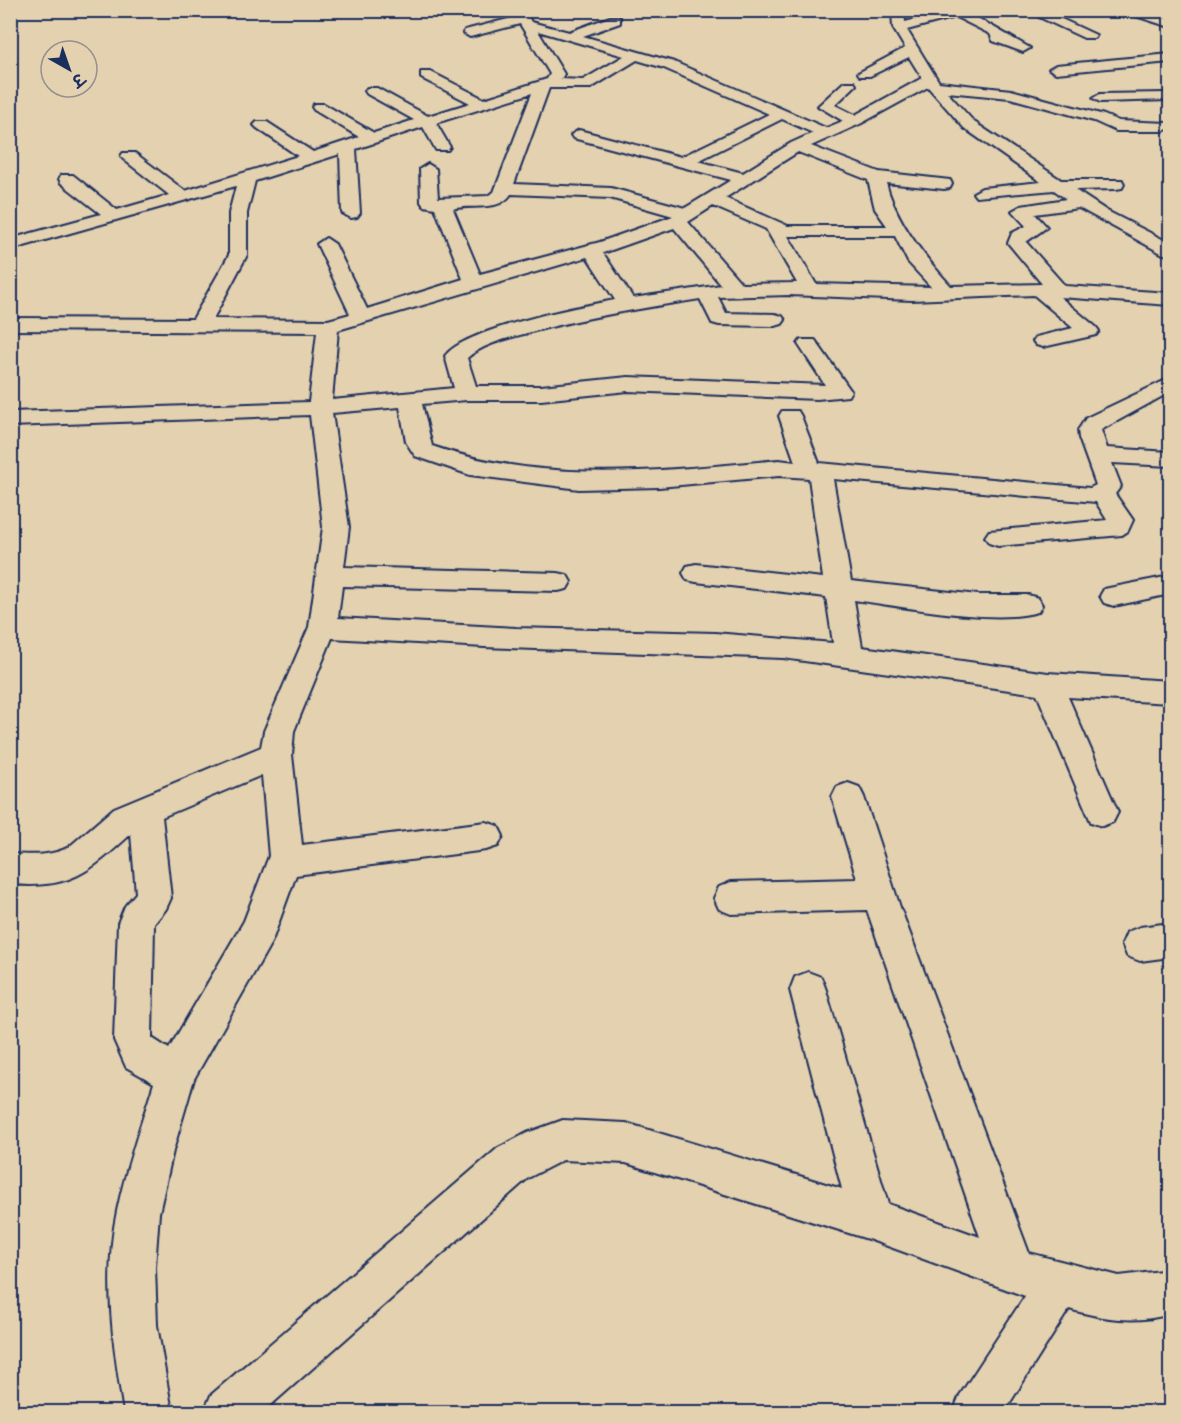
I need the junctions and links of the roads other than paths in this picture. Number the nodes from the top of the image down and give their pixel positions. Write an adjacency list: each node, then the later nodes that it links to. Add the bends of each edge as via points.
1 (898, 10): 8 (street)
2 (1030, 10): 11 (street)
3 (1123, 10): 7 (street)
4 (962, 12): 8 (street); 13 (street, via 996,32 998,38)
5 (522, 18): 9 (street); 10 (street); 22 (street, via 557,75)
6 (615, 20): 10 (street)
7 (1170, 23)
8 (899, 28): 14 (street)
9 (470, 33)
10 (571, 36): 15 (street)
11 (1088, 43)
12 (1122, 47): 17 (street)
13 (1023, 48)
14 (912, 50): 19 (street); 21 (street)
15 (636, 55): 22 (street, via 586,86); 29 (street, via 704,78)
16 (1170, 58): 17 (street)
17 (1146, 61): 18 (street)
18 (1056, 69)
19 (865, 73)
20 (426, 75): 27 (street)
21 (932, 83): 30 (street); 33 (street, via 1011,94 1116,126); 51 (street, via 975,130)
22 (547, 84): 27 (street); 52 (street)
23 (849, 85): 30 (street, via 825,106)
24 (1168, 90): 26 (street); 33 (street)
25 (372, 91): 31 (street)
26 (1100, 98)
27 (483, 105): 31 (street)
28 (319, 107): 36 (street)
29 (783, 113): 34 (street); 43 (street)
30 (855, 121): 34 (street)
31 (428, 122): 36 (street); 40 (street)
32 (262, 125): 42 (street)
33 (1163, 126): 37 (street, via 1169,140)
34 (828, 134): 38 (street)
35 (579, 135): 43 (street)
36 (373, 139): 39 (street)
37 (1117, 141)
38 (797, 146): 45 (street); 47 (street)
39 (348, 147): 42 (street); 58 (street)
40 (442, 147)
41 (129, 156): 54 (street)
42 (311, 158): 46 (street)
43 (683, 162): 47 (street)
44 (428, 169): 57 (street, via 430,202)
45 (876, 177): 49 (street); 62 (street, via 884,209)
46 (247, 178): 54 (street); 79 (street, via 238,213 238,255)
47 (744, 178): 55 (street)
48 (67, 179): 59 (street)
49 (944, 184)
50 (1116, 184): 51 (street)
51 (1057, 185): 53 (street); 56 (street)
52 (504, 189): 57 (street, via 494,200); 60 (street, via 610,192)
53 (982, 193)
54 (182, 197): 59 (street)
55 (714, 200): 60 (street); 61 (street)
56 (1082, 202): 66 (street); 68 (street, via 1021,211 1038,227 1018,237 1017,243)
57 (446, 205): 67 (street, via 443,207)
58 (351, 213)
59 (114, 216): 64 (street)
60 (684, 218): 65 (street); 69 (street)
61 (774, 228): 62 (street, via 795,232); 70 (street)
62 (900, 231): 72 (street, via 915,258)
63 (326, 244): 75 (street)
64 (10, 245)
65 (592, 250): 67 (street); 74 (street)
66 (1170, 250)
67 (474, 282): 75 (street)
68 (1049, 289): 72 (street); 73 (street); 80 (street, via 1089,331)
69 (736, 290): 70 (street); 71 (street)
70 (810, 290): 72 (street)
71 (706, 292): 74 (street); 76 (street, via 718,319)
72 (946, 294)
73 (1170, 299)
74 (627, 303): 83 (street, via 502,334 461,350 456,359)
75 (361, 317): 78 (street)
76 (775, 320)
77 (10, 324): 79 (street)
78 (328, 326): 79 (street); 85 (street)
79 (199, 327)
80 (1043, 341)
81 (808, 344): 83 (street, via 840,391 628,384 541,393)
82 (1170, 384): 88 (street, via 1094,423 1089,430)
83 (467, 393): 84 (street)
84 (410, 401): 85 (street); 90 (street, via 423,451 470,467 579,481 659,479 763,468)
85 (320, 408): 87 (street); 94 (street, via 336,519)
86 (790, 416): 90 (street)
87 (10, 419)
88 (1097, 455): 89 (street); 91 (street, via 1109,486)
89 (1170, 459)
90 (815, 470): 91 (street, via 1090,496); 97 (street, via 831,528)
91 (1102, 493): 92 (street, via 1120,520 1113,529)
92 (998, 537)
93 (696, 573): 97 (street)
94 (329, 576): 95 (street); 100 (street)
95 (558, 582)
96 (1170, 585): 98 (street)
97 (837, 589): 99 (street, via 978,605); 101 (street)
98 (1114, 596)
99 (1028, 605)
100 (323, 627): 101 (street, via 483,637 716,644 816,650); 104 (street, via 279,731)
101 (849, 656): 102 (street)
102 (1048, 684): 103 (street); 107 (street)
103 (1170, 692)
104 (276, 755): 106 (street); 109 (street)
105 (848, 797): 111 (street)
106 (145, 809): 110 (street, via 126,818 81,858 64,866 37,871); 114 (street, via 154,898 136,923 134,1040 143,1058)
107 (1102, 812)
108 (486, 836): 109 (street)
109 (284, 862): 114 (street, via 259,929)
110 (10, 869)
111 (879, 894): 112 (street); 116 (street)
112 (730, 898)
113 (808, 990): 115 (street)
114 (177, 1072): 119 (street, via 138,1212 133,1267 134,1325)
115 (871, 1219): 116 (street); 120 (street, via 626,1143 562,1140 513,1163)
116 (1014, 1271): 117 (street)
117 (1059, 1284): 118 (street, via 1119,1298); 121 (street)
118 (1170, 1292)
119 (148, 1413)
120 (228, 1413)
121 (977, 1413)

